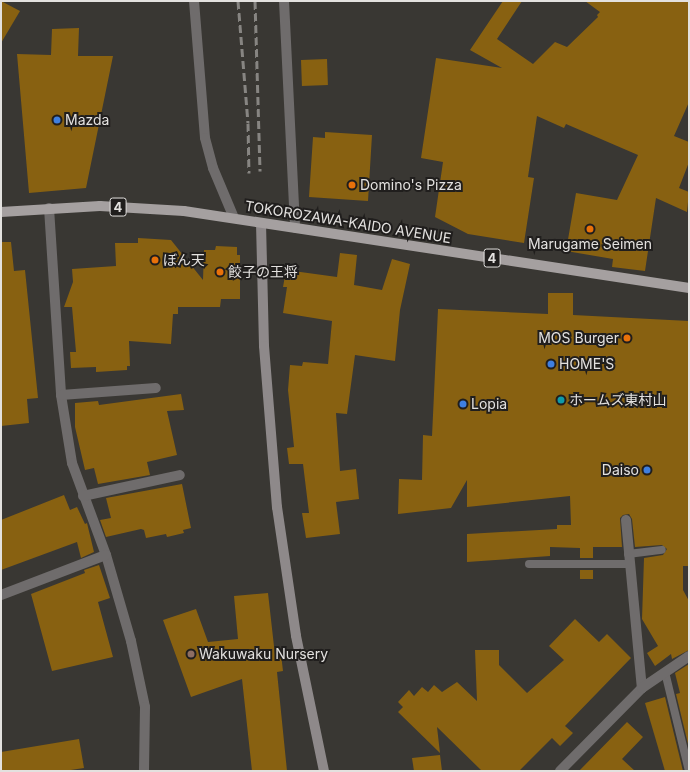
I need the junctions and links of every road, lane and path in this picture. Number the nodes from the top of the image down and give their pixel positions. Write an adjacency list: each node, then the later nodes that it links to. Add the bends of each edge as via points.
1 (194, 1): 5 (street, via 205,138 213,168)
2 (284, 1): 7 (street)
3 (49, 208): 4 (main road, TOKOROZAWA-KAIDO AVENUE / 4); 5 (main road, TOKOROZAWA-KAIDO AVENUE / 4, via 142,208); 10 (street)
4 (1, 212)
5 (234, 218): 6 (main road, TOKOROZAWA-KAIDO AVENUE / 4)
6 (261, 223): 7 (main road, TOKOROZAWA-KAIDO AVENUE / 4); 24 (street, via 264,346 277,507 296,636)
7 (295, 228): 8 (main road, TOKOROZAWA-KAIDO AVENUE / 4)
8 (689, 288)
9 (156, 388): 10 (street)
10 (61, 395): 12 (street, via 72,463)
11 (180, 475): 12 (street)
12 (83, 496): 16 (street)
13 (626, 520): 15 (street)
14 (662, 550): 15 (lane)
15 (628, 554): 18 (street)
16 (106, 555): 19 (street); 23 (street, via 131,641 145,707)
17 (529, 564): 18 (lane)
18 (629, 564): 22 (street)
19 (1, 595)
20 (689, 656): 21 (street)
21 (665, 672): 22 (street); 26 (lane)
22 (642, 688): 25 (street)
23 (144, 771)
24 (324, 771)
25 (560, 771)
26 (689, 771)

